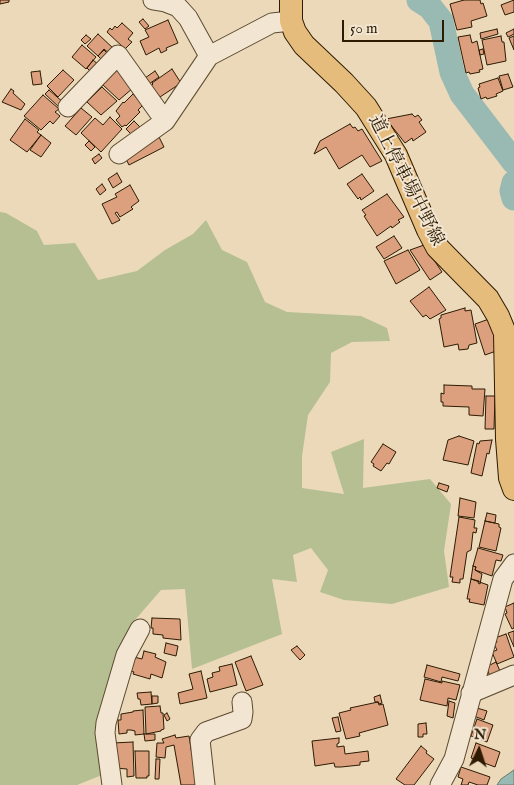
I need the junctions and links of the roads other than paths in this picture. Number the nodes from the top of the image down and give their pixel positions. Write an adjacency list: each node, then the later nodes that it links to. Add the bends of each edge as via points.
1 (153, 0): 3 (street, via 178,7 188,18)
2 (291, 10): 3 (street); 7 (main road, 道上停車場中野線, via 295,32 304,45 366,107 396,156 437,247 488,300 498,316 504,332 507,439)
3 (209, 56): 5 (street)
4 (68, 107): 5 (street, via 118,55)
5 (165, 121): 6 (street)
6 (119, 154)
7 (514, 489)
8 (514, 564): 11 (street, via 503,579)
9 (140, 629): 13 (street, via 126,655 106,723)
10 (514, 675): 11 (street)
11 (471, 693): 15 (street, via 454,759)
12 (242, 702): 14 (street, via 242,719 206,732 200,740)
13 (112, 785)
14 (205, 785)
15 (440, 785)

